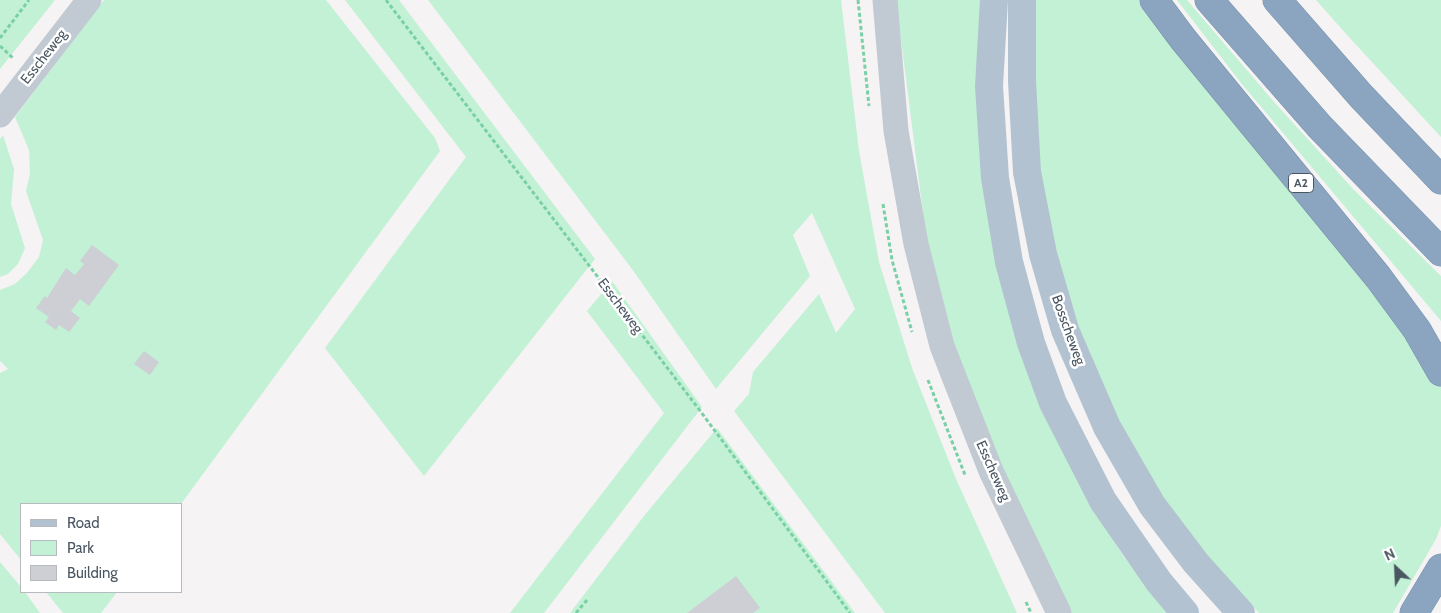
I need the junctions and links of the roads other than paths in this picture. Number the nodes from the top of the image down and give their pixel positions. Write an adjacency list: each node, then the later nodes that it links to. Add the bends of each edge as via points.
1 (89, 0): 8 (street, Esscheweg)
2 (885, 0): 13 (street, Esscheweg, via 896,131 916,244 942,346 991,471)
3 (994, 0): 14 (main road, via 989,86 995,178 1009,262 1031,343 1057,410 1103,501 1159,582)
4 (1022, 0): 15 (main road, Bosscheweg, via 1027,172 1043,254 1065,330 1107,427 1152,505 1196,563)
5 (1154, 0): 11 (highway, A2, via 1378,277 1417,330)
6 (1209, 0): 10 (highway, via 1320,127)
7 (1277, 0): 9 (highway, via 1361,96)
8 (0, 115)
9 (1441, 180)
10 (1441, 252)
11 (1441, 372)
12 (1441, 568): 16 (highway)
13 (1059, 613)
14 (1185, 613)
15 (1242, 613)
16 (1414, 613)

